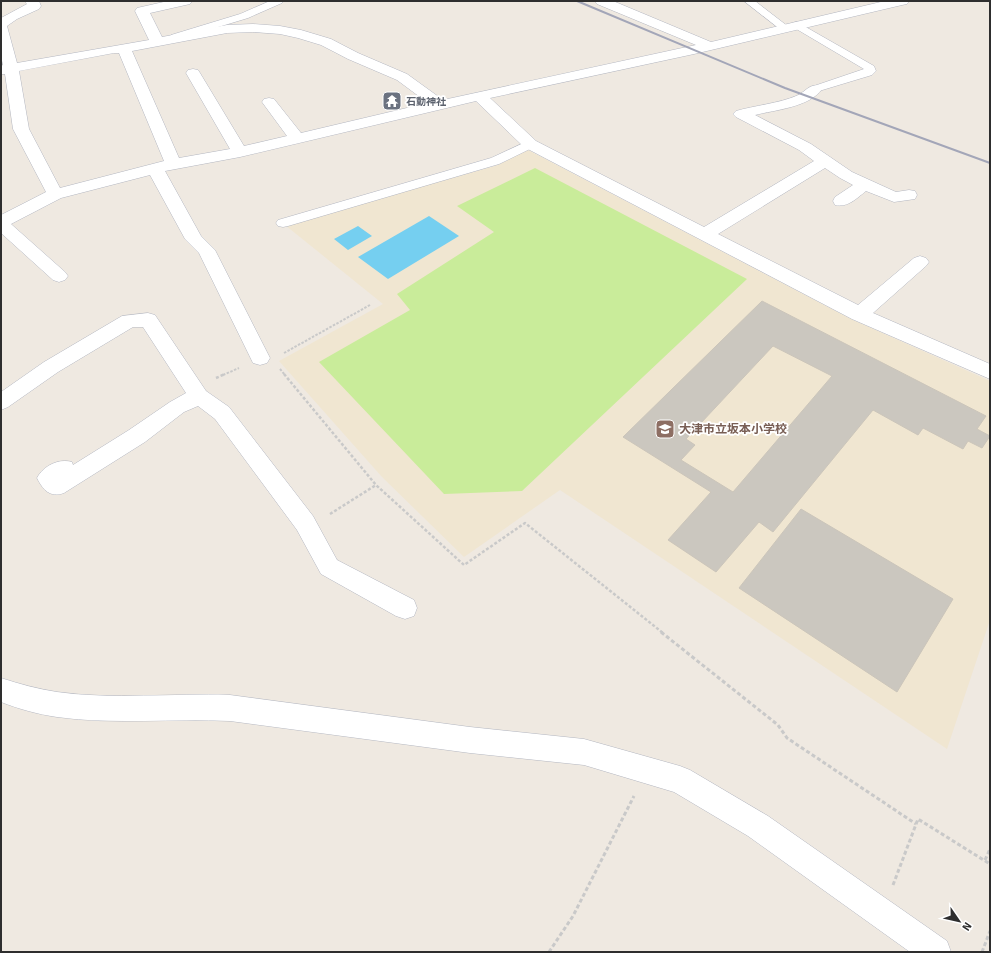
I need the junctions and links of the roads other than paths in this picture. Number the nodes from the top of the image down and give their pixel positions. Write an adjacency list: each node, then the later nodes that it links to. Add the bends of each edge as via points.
1 (32, 1): 8 (street, via 34,6)
2 (186, 1): 11 (street, via 142,11)
3 (278, 1): 7 (lane)
4 (602, 1): 12 (street)
5 (749, 1): 10 (lane)
6 (902, 1): 10 (street)
7 (264, 3): 11 (lane, via 244,16)
8 (7, 16): 9 (street)
9 (1, 26): 14 (street)
10 (791, 27): 12 (street); 16 (lane, via 870,68 868,73)
11 (160, 41): 13 (street); 19 (street, via 227,29 262,28 301,34 326,42 402,77)
12 (709, 46): 17 (street)
13 (124, 49): 14 (street); 24 (street)
14 (6, 69): 27 (street, via 21,129)
15 (194, 73): 22 (street)
16 (815, 89): 23 (street, via 802,99 741,114 805,147)
17 (479, 96): 19 (street); 21 (street)
18 (269, 102): 20 (street)
19 (440, 105): 20 (street)
20 (297, 138): 22 (street)
21 (530, 144): 31 (lane, via 496,161); 32 (street)
22 (240, 152): 24 (street)
23 (825, 161): 26 (street); 32 (street)
24 (173, 164): 25 (street)
25 (155, 168): 27 (street); 36 (street, via 194,240 206,250)
26 (865, 184): 28 (street, via 894,198); 29 (street)
27 (55, 194): 30 (street)
28 (909, 195)
29 (842, 201)
30 (1, 223): 34 (street)
31 (283, 223)
32 (705, 234): 35 (street)
33 (920, 262): 35 (street)
34 (59, 276)
35 (859, 314): 37 (street)
36 (260, 358)
37 (990, 372)
38 (199, 396): 39 (street, via 148,320 129,321 51,367); 40 (street, via 177,407 137,436 56,487 48,478); 41 (street, via 222,413 308,528 329,567)
39 (1, 402)
40 (64, 468)
41 (405, 608)
42 (1, 690): 43 (street, via 44,703 101,708 230,708 470,740 584,752 680,780 758,826)
43 (936, 952)

